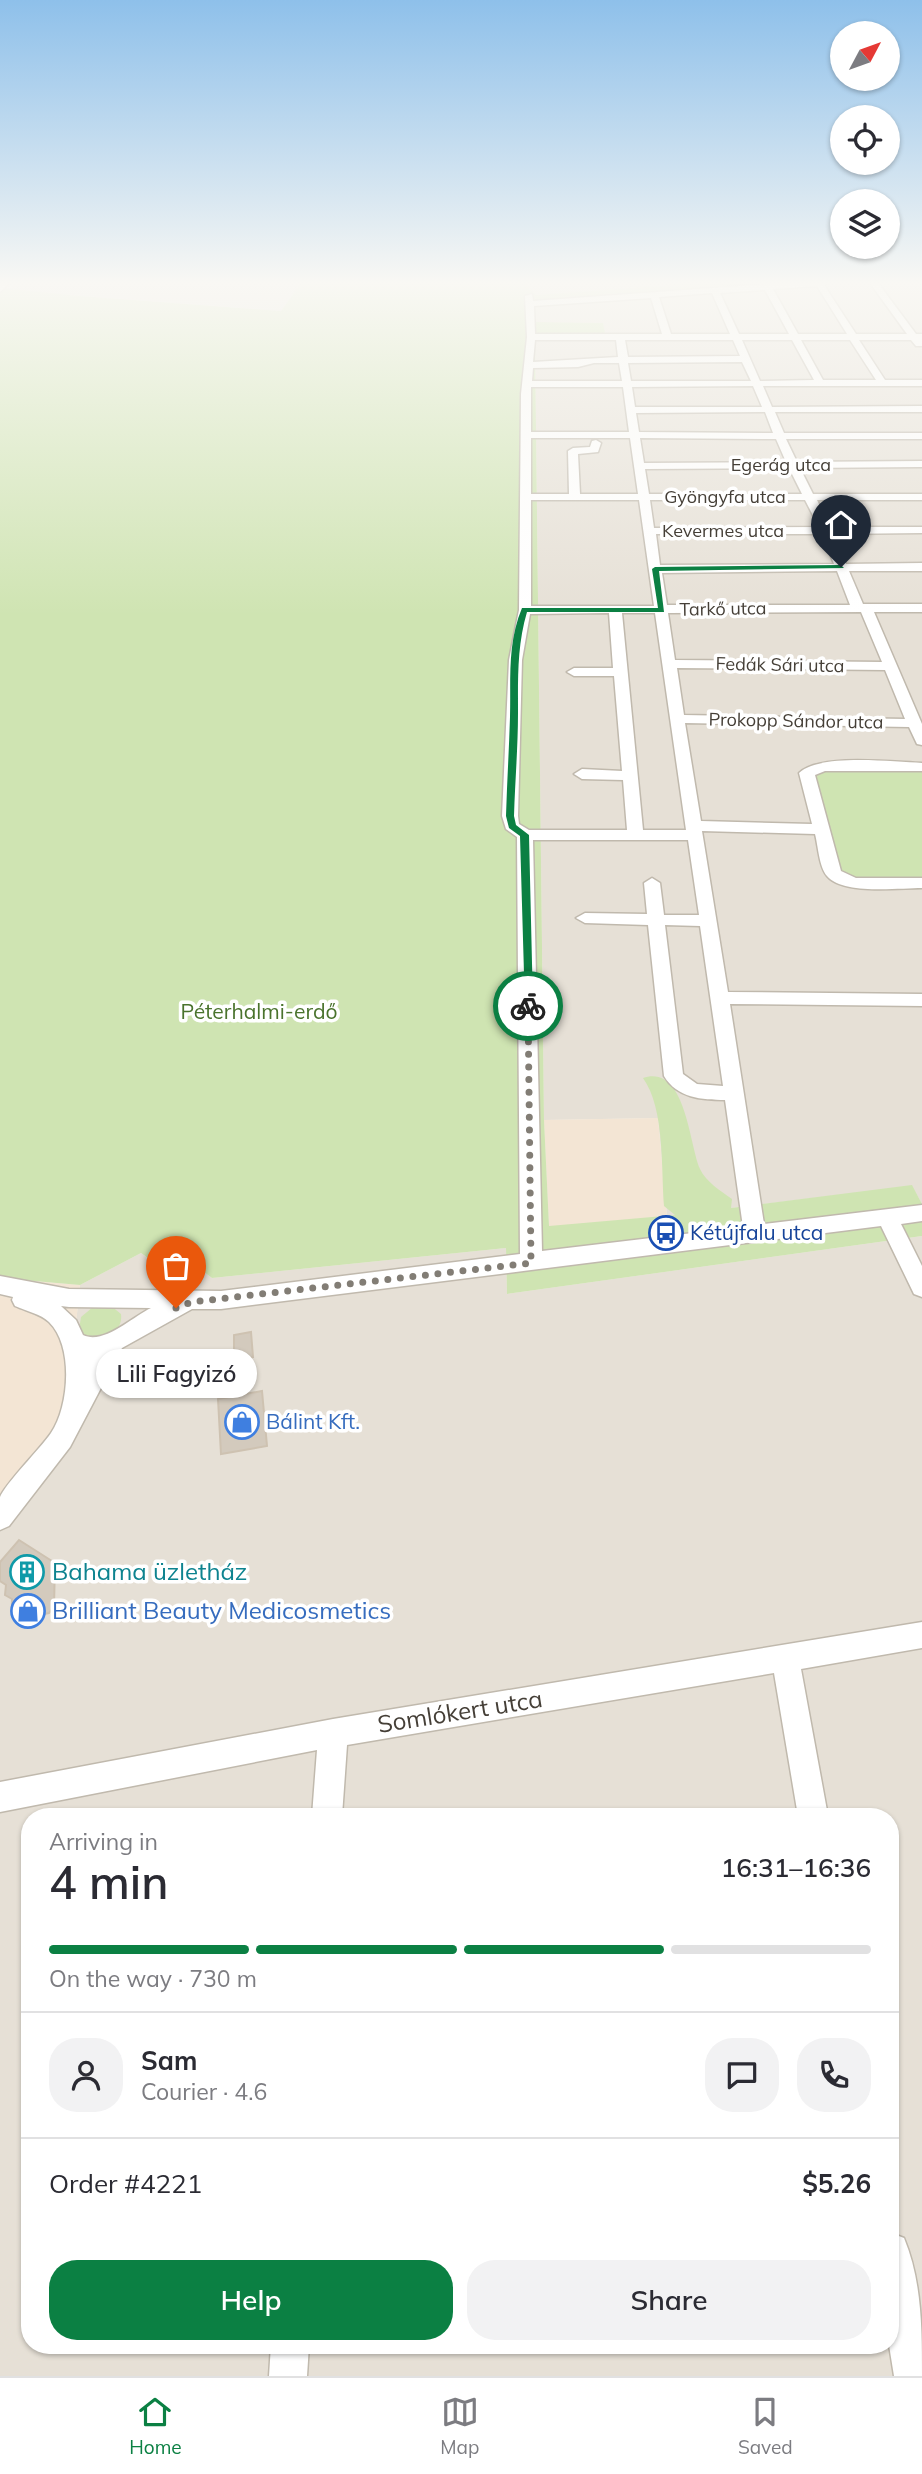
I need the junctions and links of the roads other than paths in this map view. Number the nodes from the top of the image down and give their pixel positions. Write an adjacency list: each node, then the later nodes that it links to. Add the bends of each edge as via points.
1 (527, 394): 7 (street)
2 (629, 394): 5 (street)
3 (761, 394): 6 (street)
4 (922, 409): 6 (street)
5 (631, 410): 6 (street); 9 (street)
6 (768, 410): 10 (street)
7 (526, 435): 8 (street); 15 (street)
8 (596, 436): 9 (street); 16 (street, via 594,450 573,451)
9 (635, 436): 10 (street); 14 (street)
10 (780, 436): 11 (street); 13 (street)
11 (922, 436)
12 (922, 464): 13 (street, Egerág utca)
13 (793, 465): 14 (street, Egerág utca); 19 (street)
14 (640, 466): 17 (street)
15 (527, 497): 16 (street, Gyöngyfa utca); 28 (street)
16 (575, 497): 17 (street, Gyöngyfa utca)
17 (644, 497): 19 (street, Gyöngyfa utca); 22 (street)
18 (922, 497): 19 (street, Gyöngyfa utca)
19 (809, 498): 20 (street)
20 (826, 530): 21 (street, Kevermes utca); 22 (street, Kevermes utca); 23 (street)
21 (922, 530)
22 (649, 531): 25 (street)
23 (841, 567): 24 (street); 25 (street); 26 (street)
24 (922, 567)
25 (655, 569): 30 (street)
26 (862, 608): 27 (street, Tarkő utca); 30 (street, Tarkő utca); 32 (street)
27 (922, 608)
28 (525, 610): 29 (street, Tarkő utca); 44 (street, via 512,681 510,816 512,826)
29 (615, 610): 30 (street, Tarkő utca); 34 (street)
30 (661, 610): 31 (street)
31 (669, 664): 32 (street, Fedák Sári utca); 35 (street)
32 (890, 666): 36 (street)
33 (574, 672): 34 (street)
34 (621, 672): 40 (street)
35 (678, 719): 36 (street, Prokopp Sándor utca); 42 (street)
36 (914, 723): 37 (street)
37 (922, 741)
38 (922, 767): 41 (street, via 810,769 807,777)
39 (582, 774): 40 (street)
40 (630, 775): 43 (street)
41 (821, 829): 42 (street); 46 (street, via 832,873 838,877 856,883)
42 (695, 831): 43 (street); 49 (street)
43 (635, 834): 44 (street)
44 (525, 835): 56 (street)
45 (652, 883): 48 (street)
46 (922, 883)
47 (585, 918): 48 (street)
48 (656, 920): 49 (street); 52 (street, via 674,1076 691,1091)
49 (708, 921): 50 (street)
50 (720, 998): 51 (street); 52 (street)
51 (922, 1000)
52 (734, 1093): 55 (street)
53 (922, 1213): 54 (street)
54 (887, 1217): 55 (street); 58 (street)
55 (755, 1234): 56 (street)
56 (531, 1263): 61 (street)
57 (0, 1285): 60 (street, via 69,1298)
58 (922, 1288)
59 (0, 1297): 62 (street, via 46,1308)
60 (110, 1298): 61 (street); 62 (street, via 85,1302 76,1309); 63 (street, via 127,1304 131,1313 131,1322)
61 (192, 1302): 63 (street)
62 (71, 1335): 63 (street, via 89,1348); 64 (street, via 78,1373)
63 (119, 1338): 64 (street)
64 (72, 1421): 65 (street)
65 (0, 1518)
66 (922, 1635): 67 (street, Somlókert utca)
67 (785, 1660): 68 (street, Somlókert utca); 71 (street)
68 (333, 1732): 69 (street, Somlókert utca); 70 (street)
69 (0, 1797)
70 (328, 1808)
71 (812, 1808)
72 (899, 2296): 75 (street)
73 (289, 2354): 74 (street)
74 (288, 2376)
75 (913, 2376)

